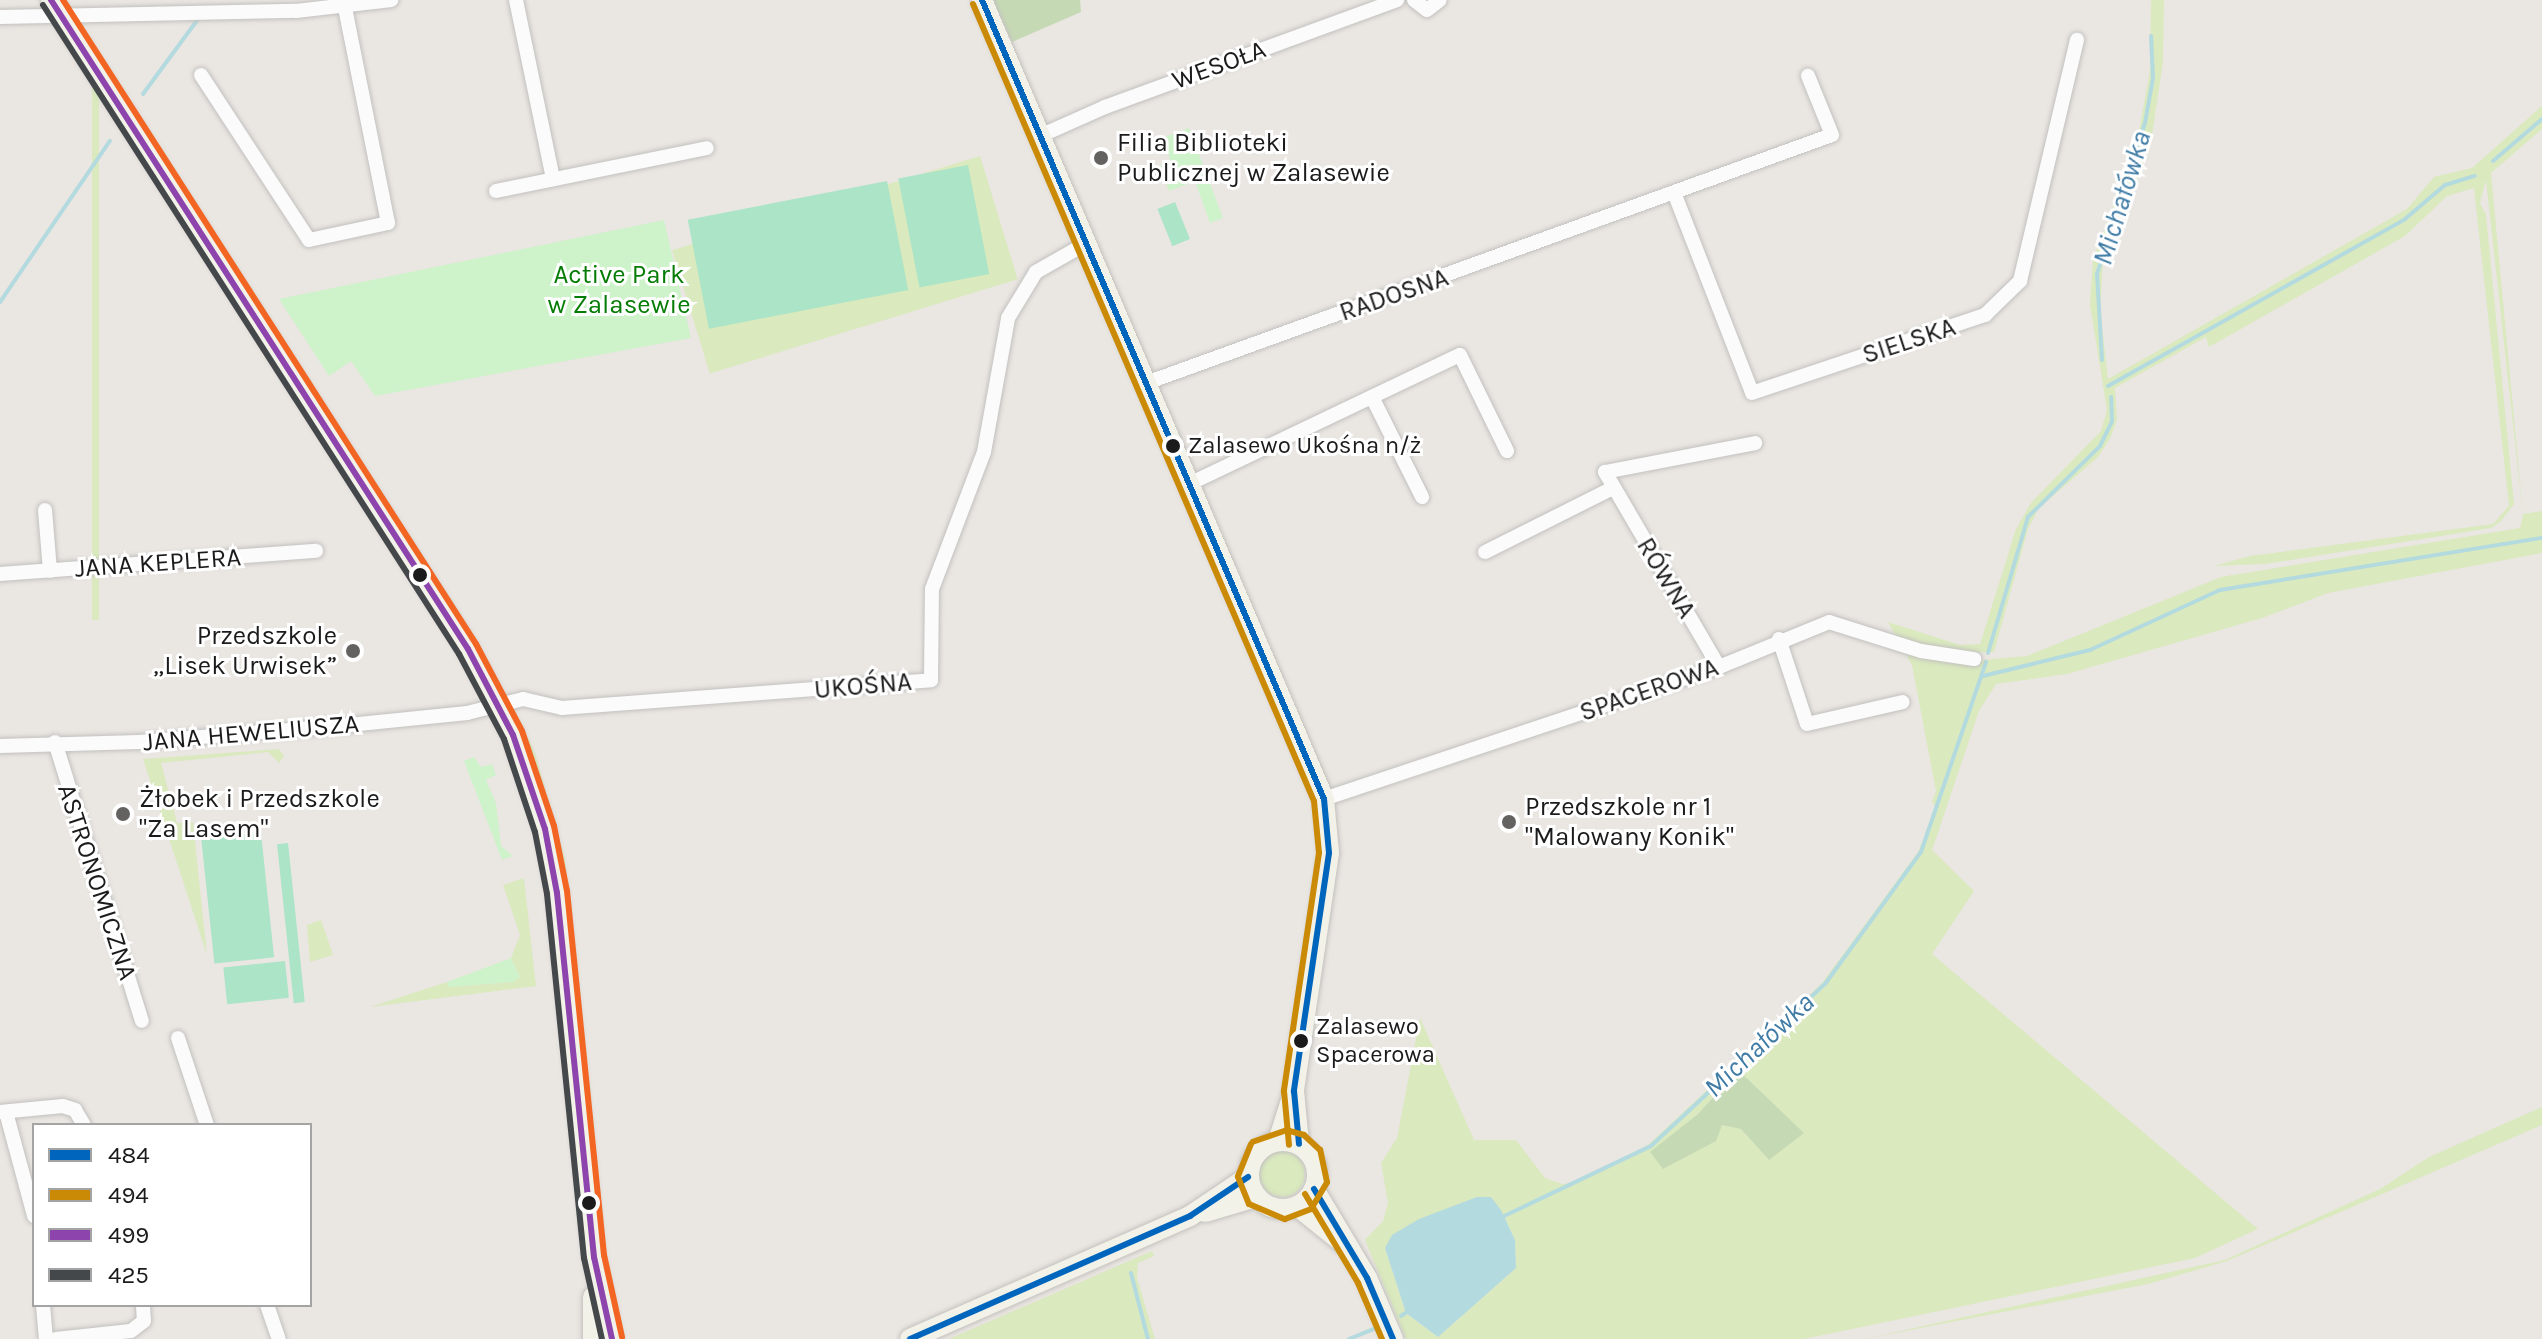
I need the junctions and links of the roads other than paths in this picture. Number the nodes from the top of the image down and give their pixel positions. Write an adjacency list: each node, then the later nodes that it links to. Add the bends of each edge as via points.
1 (391, 0): 9 (street)
2 (516, 0): 16 (street)
3 (982, 0): 14 (street)
4 (1397, 0): 14 (street, WESOŁA)
5 (1414, 0): 6 (street, via 1427,10)
6 (1440, 0)
7 (175, 5): 8 (street); 9 (street)
8 (56, 8): 10 (street); 36 (street)
9 (345, 8): 12 (street, via 388,223 309,240)
10 (0, 17)
11 (2077, 40): 18 (street, SIELSKA, via 2020,281 1985,315 1752,393)
12 (201, 75)
13 (1808, 76): 18 (street, RADOSNA, via 1832,135)
14 (1042, 135): 19 (street)
15 (707, 148): 16 (street)
16 (553, 179): 17 (street)
17 (496, 191)
18 (1675, 195): 20 (street, RADOSNA)
19 (1087, 243): 20 (street); 36 (street, UKOŚNA, via 1036,272 1008,318 984,452 932,589 931,680 562,708 523,699)
20 (1146, 383): 24 (street)
21 (1372, 397): 23 (street, via 1460,355); 24 (street); 26 (street)
22 (1755, 443): 25 (street, via 1605,472)
23 (1507, 451)
24 (1189, 484): 39 (street)
25 (1611, 489): 29 (street); 34 (street, RÓWNA)
26 (1422, 497)
27 (45, 510): 30 (street)
28 (316, 551): 30 (street, JANA KEPLERA)
29 (1485, 552)
30 (50, 571): 31 (street, JANA KEPLERA)
31 (0, 574)
32 (1779, 639): 33 (street, SPACEROWA, via 1829,622 1921,651); 34 (street, SPACEROWA); 35 (street, via 1807,724)
33 (1974, 659)
34 (1719, 667): 39 (street, SPACEROWA)
35 (1903, 702)
36 (500, 706): 37 (street, JANA HEWELIUSZA, via 274,732); 53 (street, via 533,789 552,865)
37 (55, 742): 38 (street, JANA HEWELIUSZA); 40 (street, ASTRONOMICZNA)
38 (0, 746)
39 (1324, 799): 42 (street, via 1329,853)
40 (142, 1021)
41 (178, 1038): 45 (street)
42 (1294, 1091): 46 (street); 47 (street)
43 (3, 1112): 44 (street, via 71,1107); 51 (street)
44 (83, 1123)
45 (206, 1123)
46 (1278, 1141): 47 (street); 48 (street, via 1253,1158)
47 (1299, 1144): 49 (street, via 1316,1165)
48 (1252, 1187): 50 (street, via 1275,1208); 62 (street)
49 (1314, 1189): 50 (street); 52 (street)
50 (1297, 1206): 52 (street)
51 (32, 1209)
52 (1347, 1245): 63 (street)
53 (594, 1257): 60 (street); 61 (street)
54 (43, 1307): 57 (street)
55 (143, 1307): 58 (street, via 144,1321 131,1331)
56 (268, 1307): 59 (street)
57 (46, 1339)
58 (56, 1339)
59 (279, 1339)
60 (593, 1339)
61 (612, 1339)
62 (910, 1339)
63 (1393, 1339)

